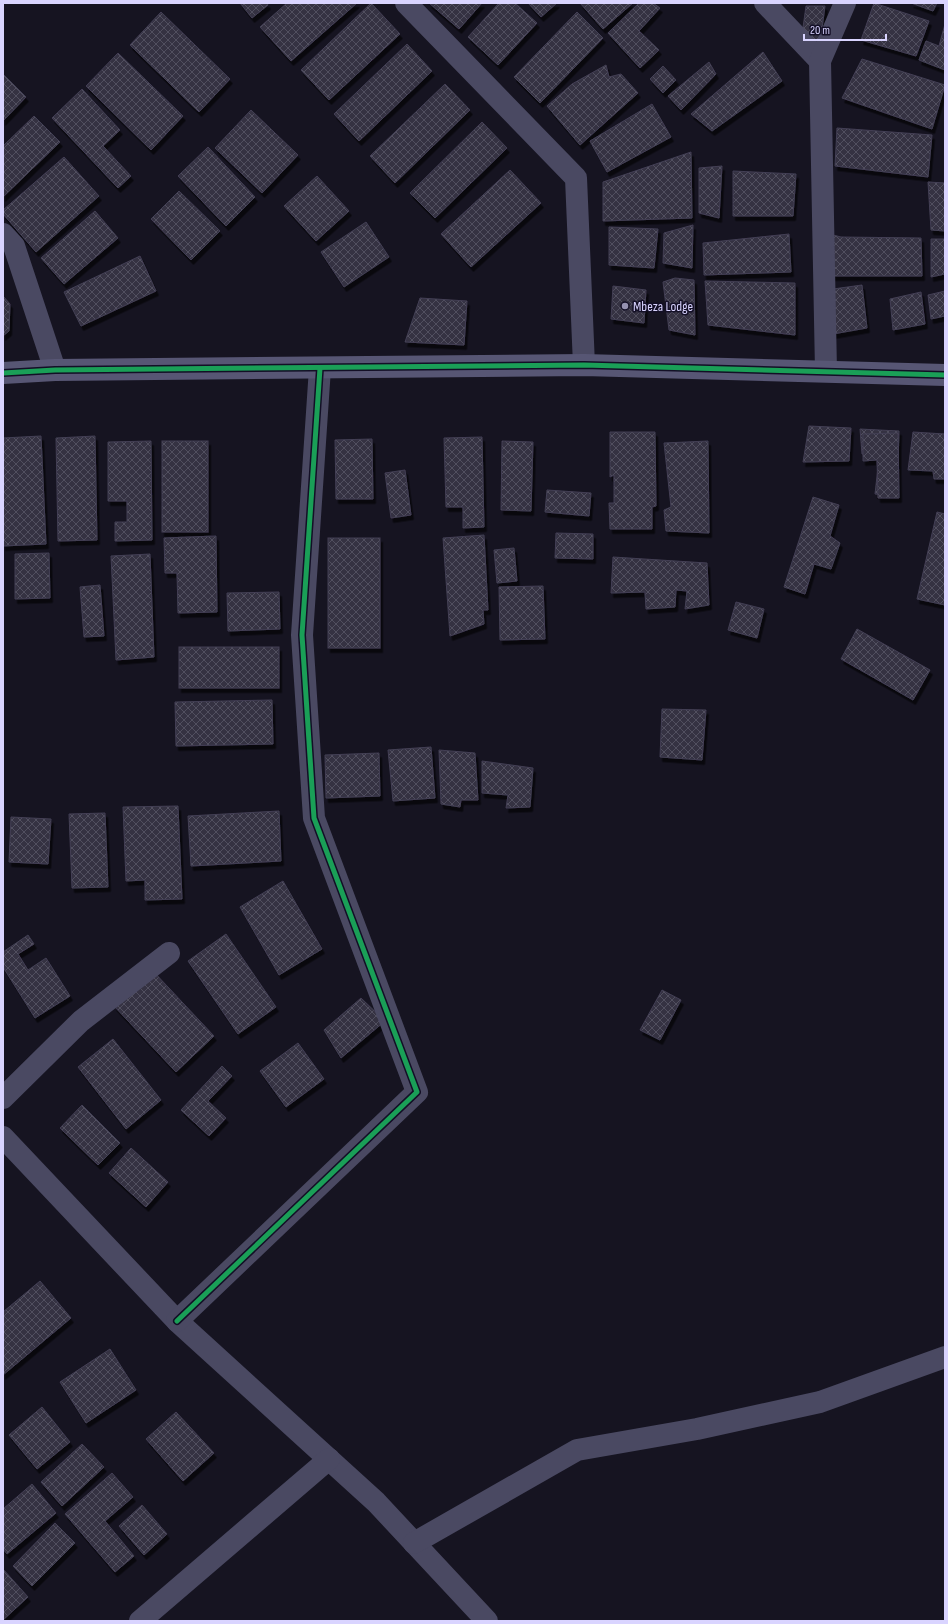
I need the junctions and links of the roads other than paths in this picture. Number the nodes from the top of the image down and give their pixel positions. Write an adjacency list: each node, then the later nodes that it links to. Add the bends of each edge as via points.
1 (406, 3): 6 (street, via 576,178)
2 (765, 3): 4 (street)
3 (845, 3): 4 (street)
4 (820, 61): 9 (street)
5 (3, 234): 8 (street, via 14,246)
6 (584, 365): 7 (street); 9 (street)
7 (320, 368): 8 (street); 15 (street, via 302,635 314,818 417,1092)
8 (56, 370): 10 (street)
9 (826, 371): 11 (street)
10 (3, 373)
11 (945, 375)
12 (169, 953): 13 (street, via 81,1021)
13 (3, 1098)
14 (3, 1137): 15 (street)
15 (177, 1320): 17 (street)
16 (945, 1357): 18 (street, via 820,1402 697,1429 578,1450)
17 (329, 1459): 18 (street, via 376,1502); 19 (street)
18 (414, 1543): 20 (street)
19 (140, 1621)
20 (487, 1621)

